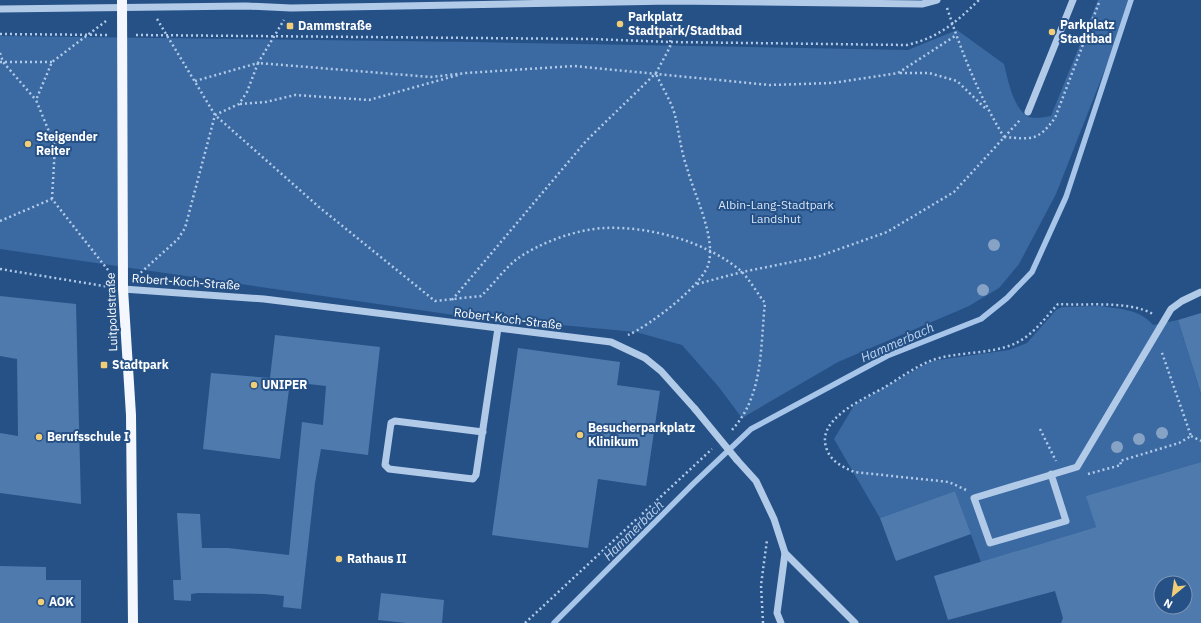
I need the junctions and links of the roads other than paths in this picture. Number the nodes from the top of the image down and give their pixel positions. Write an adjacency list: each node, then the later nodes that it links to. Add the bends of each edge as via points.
1 (673, 0): 2 (street, via 922,4); 5 (street)
2 (937, 0)
3 (1073, 0): 8 (street)
4 (246, 3): 5 (street, via 291,8); 6 (street)
5 (373, 3)
6 (122, 4): 7 (street); 9 (main road, Luitpoldstraße)
7 (0, 9)
8 (1028, 112)
9 (123, 289): 11 (street, Robert-Koch-Straße, via 264,300); 15 (main road, Luitpoldstraße, via 131,415)
10 (1201, 292): 13 (street, via 1171,309 1077,467)
11 (498, 328): 12 (street); 14 (street, Robert-Koch-Straße, bridge, via 611,342 645,358 661,371 696,409 756,481 774,519)
12 (483, 432): 12 (street, via 476,475 473,479 389,469 385,465 391,423 395,421)
13 (1051, 474): 13 (street, via 974,498 990,543 1066,521)
14 (785, 553): 16 (street, via 777,612); 17 (street)
15 (133, 623)
16 (781, 623)
17 (855, 623)

